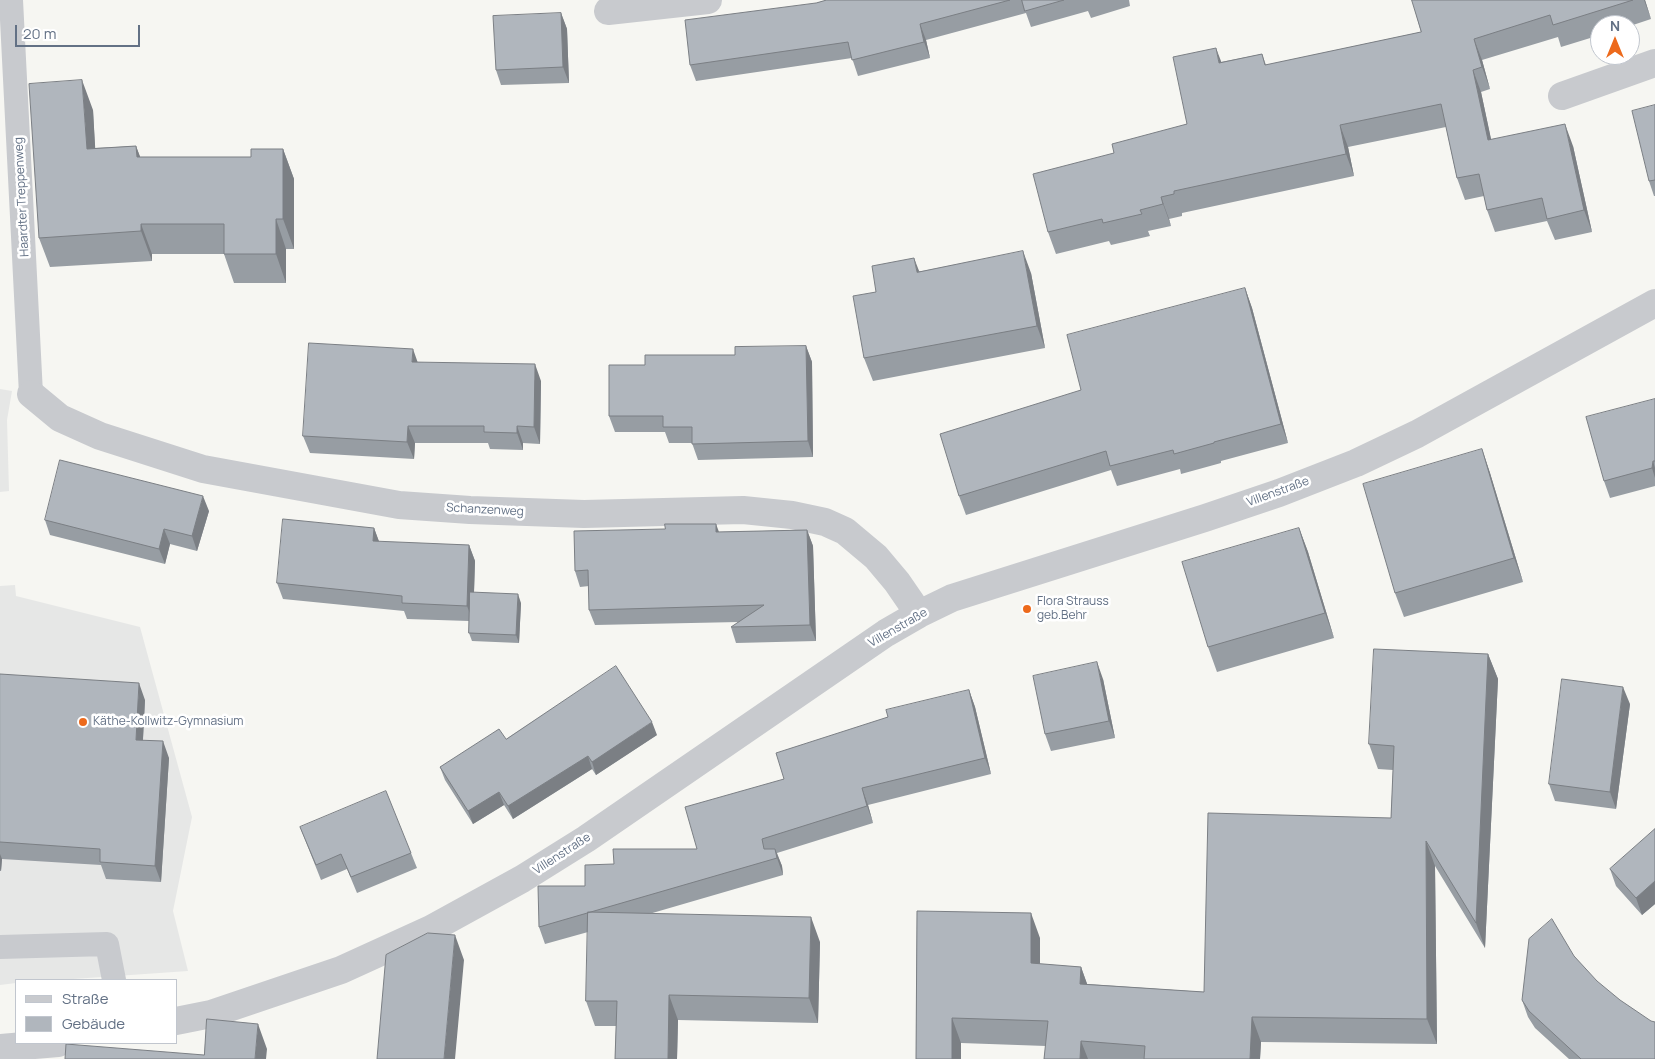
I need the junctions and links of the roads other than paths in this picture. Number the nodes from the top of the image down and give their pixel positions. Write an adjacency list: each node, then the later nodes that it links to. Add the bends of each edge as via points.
1 (11, 0): 7 (lane, Haardter Treppenweg)
2 (708, 0): 3 (street)
3 (608, 11)
4 (1655, 63): 5 (street)
5 (1562, 96)
6 (1655, 303): 8 (street, Villenstraße, via 1417,434 1356,463 1205,518 952,598)
7 (31, 394): 8 (street, Schanzenweg, via 60,418 100,436 203,469 399,505 584,514 743,510 825,522 846,531 876,557)
8 (919, 614): 11 (street, Villenstraße, via 886,633 522,880 431,929 341,970 210,1014)
9 (0, 947): 10 (lane, via 107,944)
10 (114, 979)
11 (178, 1021)
12 (46, 1044): 13 (street)
13 (0, 1048)

